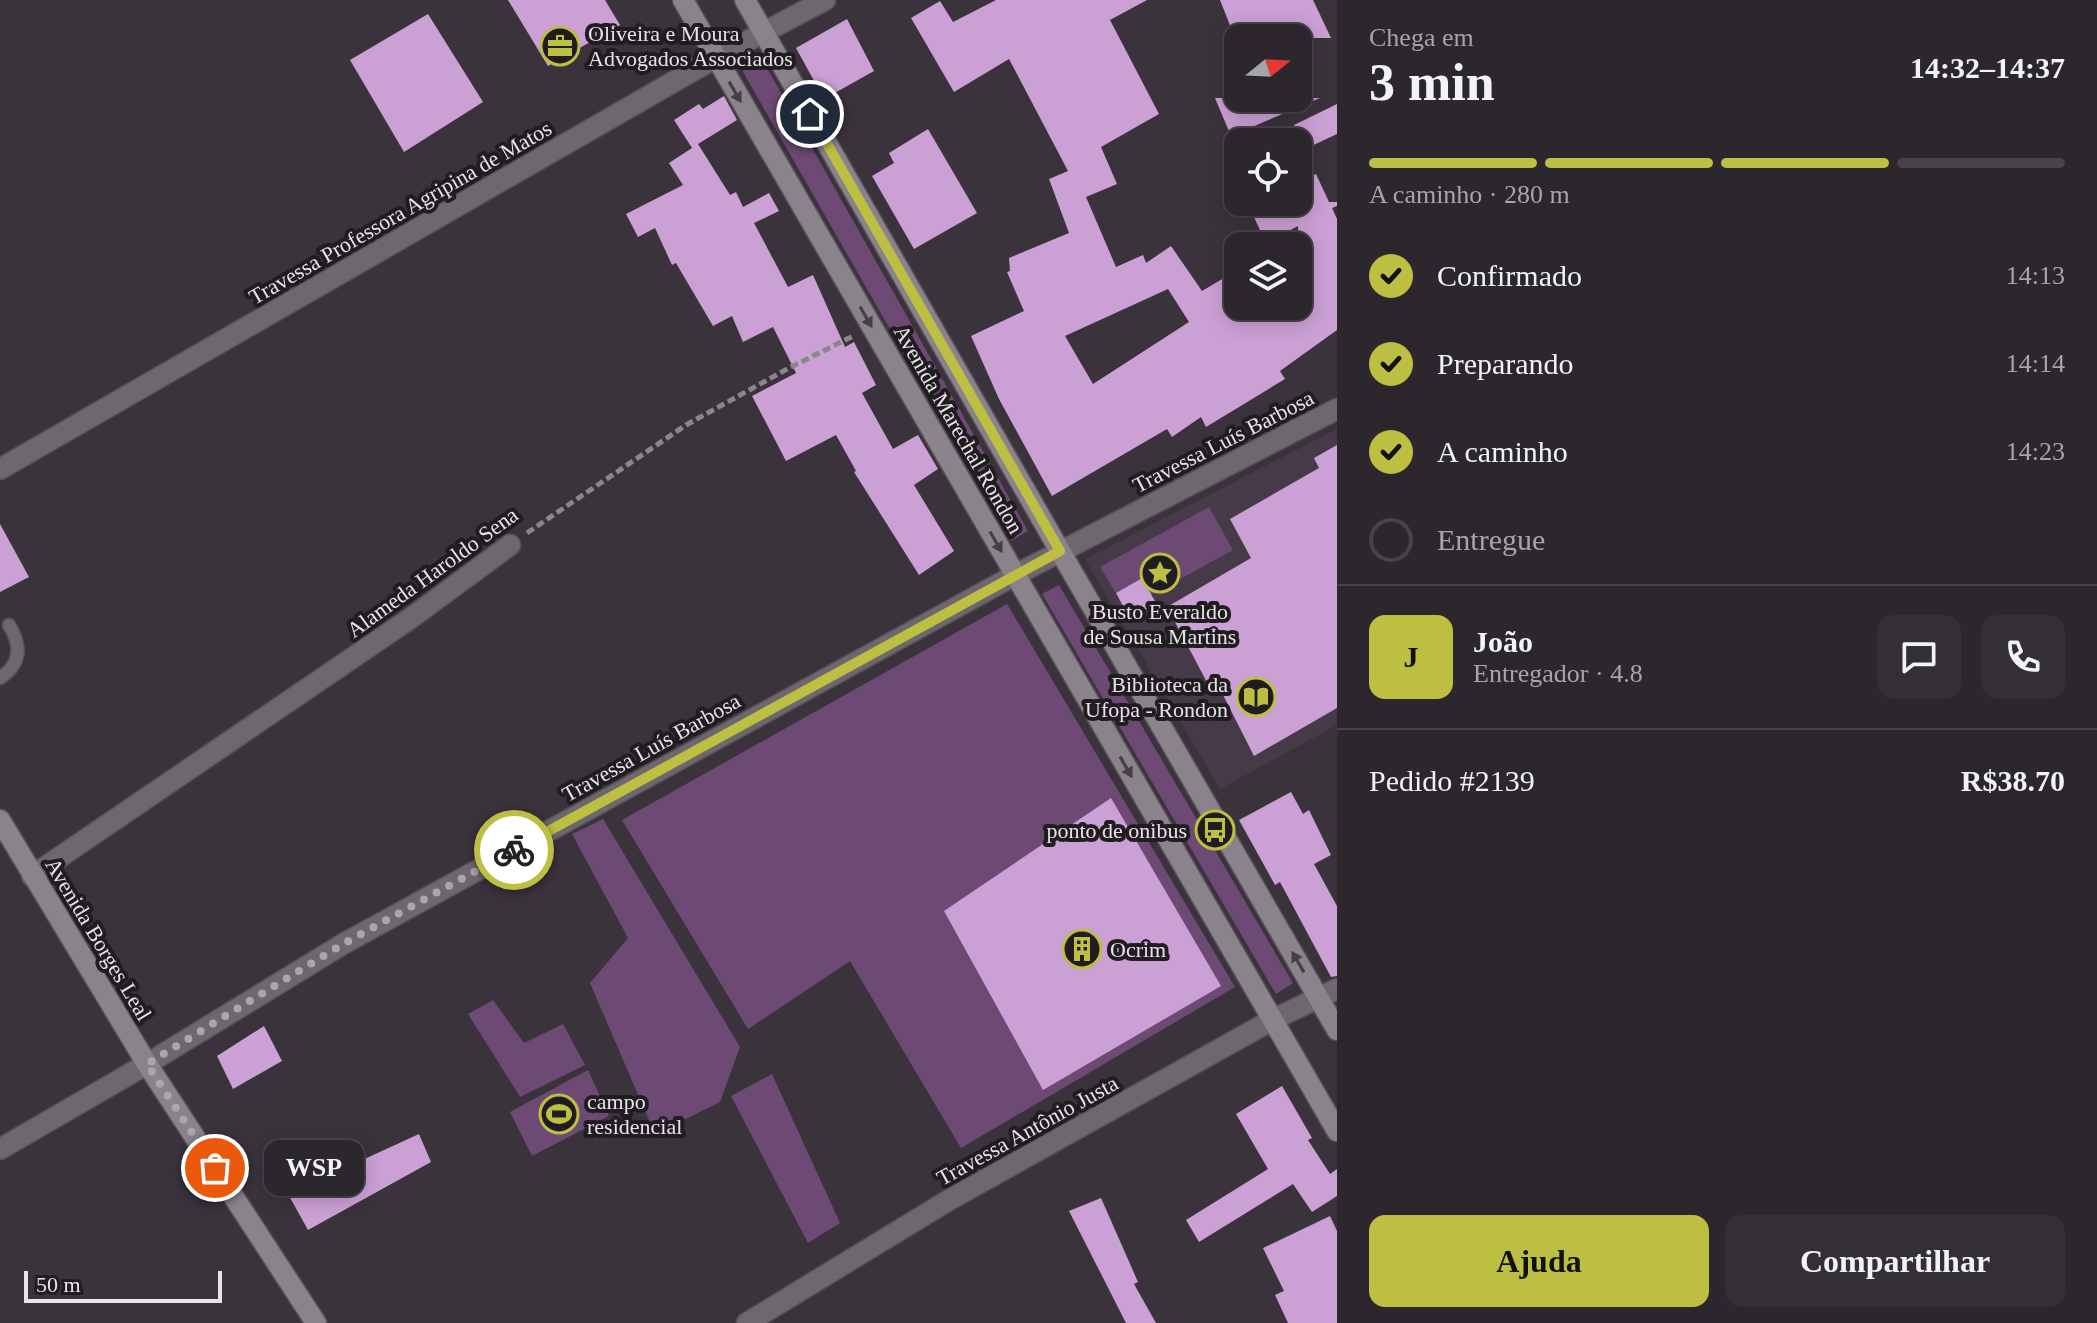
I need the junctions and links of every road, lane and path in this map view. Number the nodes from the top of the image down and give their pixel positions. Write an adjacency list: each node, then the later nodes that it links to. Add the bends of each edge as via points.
1 (683, 0): 5 (street, Avenida Marechal Rondon)
2 (745, 0): 4 (street, Avenida Marechal Rondon)
3 (825, 0): 4 (street, Travessa Professora Agripina de Matos)
4 (764, 32): 5 (street, Travessa Professora Agripina de Matos); 10 (street, Avenida Marechal Rondon)
5 (715, 58): 6 (street, Avenida Marechal Rondon, one-way to 6); 8 (street, Travessa Professora Agripina de Matos)
6 (872, 327): 9 (path, Alameda Haroldo Sena, via 686,425); 11 (street, Avenida Marechal Rondon, one-way to 11)
7 (1337, 409): 10 (street, Travessa Luís Barbosa)
8 (0, 469)
9 (510, 545): 15 (street, Alameda Haroldo Sena)
10 (1060, 551): 11 (street, Travessa Luís Barbosa); 16 (street, Avenida Marechal Rondon, one-way to 10)
11 (1015, 575): 17 (street, Avenida Marechal Rondon, one-way to 17); 19 (street, Travessa Luís Barbosa, via 343,944)
12 (9, 625): 13 (lane, via 18,653 14,667)
13 (0, 678)
14 (0, 822): 15 (street, Avenida Borges Leal)
15 (32, 876): 19 (street, Avenida Borges Leal)
16 (1328, 993): 17 (street, Travessa Antônio Justa); 18 (street, Avenida Marechal Rondon)
17 (1272, 1020): 20 (street, Avenida Marechal Rondon); 23 (street, Travessa Antônio Justa, via 949,1200)
18 (1337, 1030)
19 (147, 1064): 21 (street, Travessa Luís Barbosa); 22 (street, Avenida Borges Leal)
20 (1337, 1131)
21 (0, 1149)
22 (316, 1323)
23 (747, 1323)

